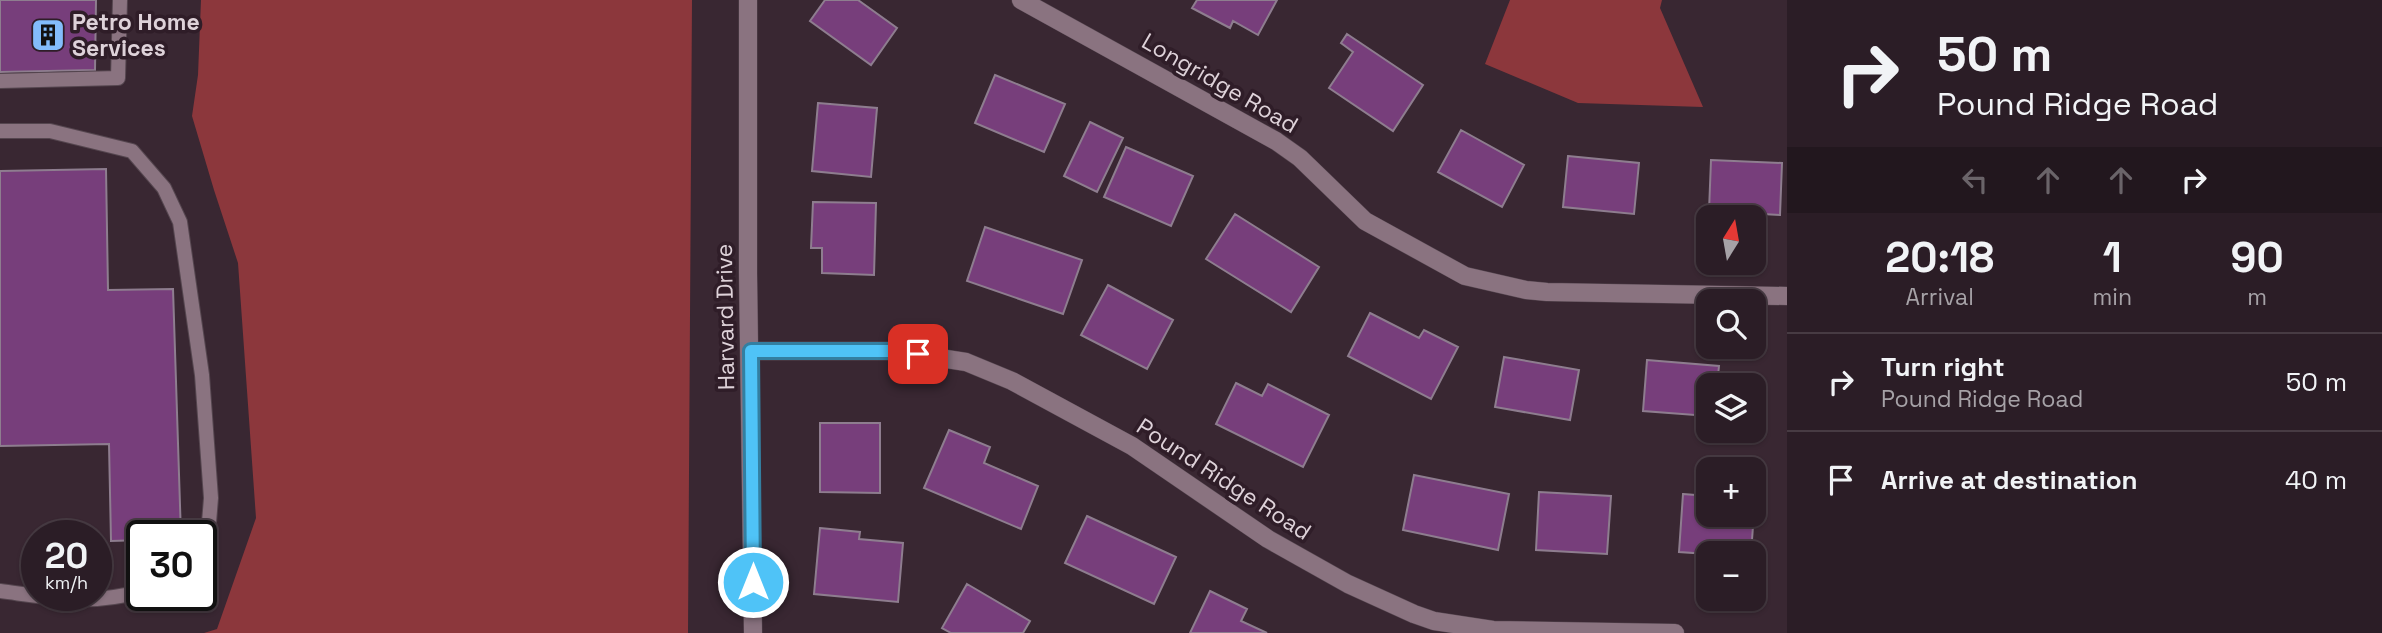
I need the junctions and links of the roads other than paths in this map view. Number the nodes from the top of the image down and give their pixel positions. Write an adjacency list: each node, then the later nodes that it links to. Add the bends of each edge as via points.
1 (120, 0): 4 (lane, via 118,78)
2 (748, 0): 7 (street, Harvard Drive)
3 (1021, 0): 6 (street, Longridge Road, via 1276,141 1365,221 1465,275 1548,292)
4 (0, 81)
5 (0, 131): 8 (lane, via 50,131 132,151 164,188 180,222 202,375)
6 (1787, 296)
7 (751, 351): 11 (street, Harvard Drive); 12 (street, Pound Ridge Road, via 895,351 966,362 1012,381 1132,446 1268,539 1348,584 1434,621 1493,630)
8 (209, 520)
9 (0, 592): 10 (lane, via 75,601)
10 (126, 595)
11 (753, 633)
12 (1675, 633)

